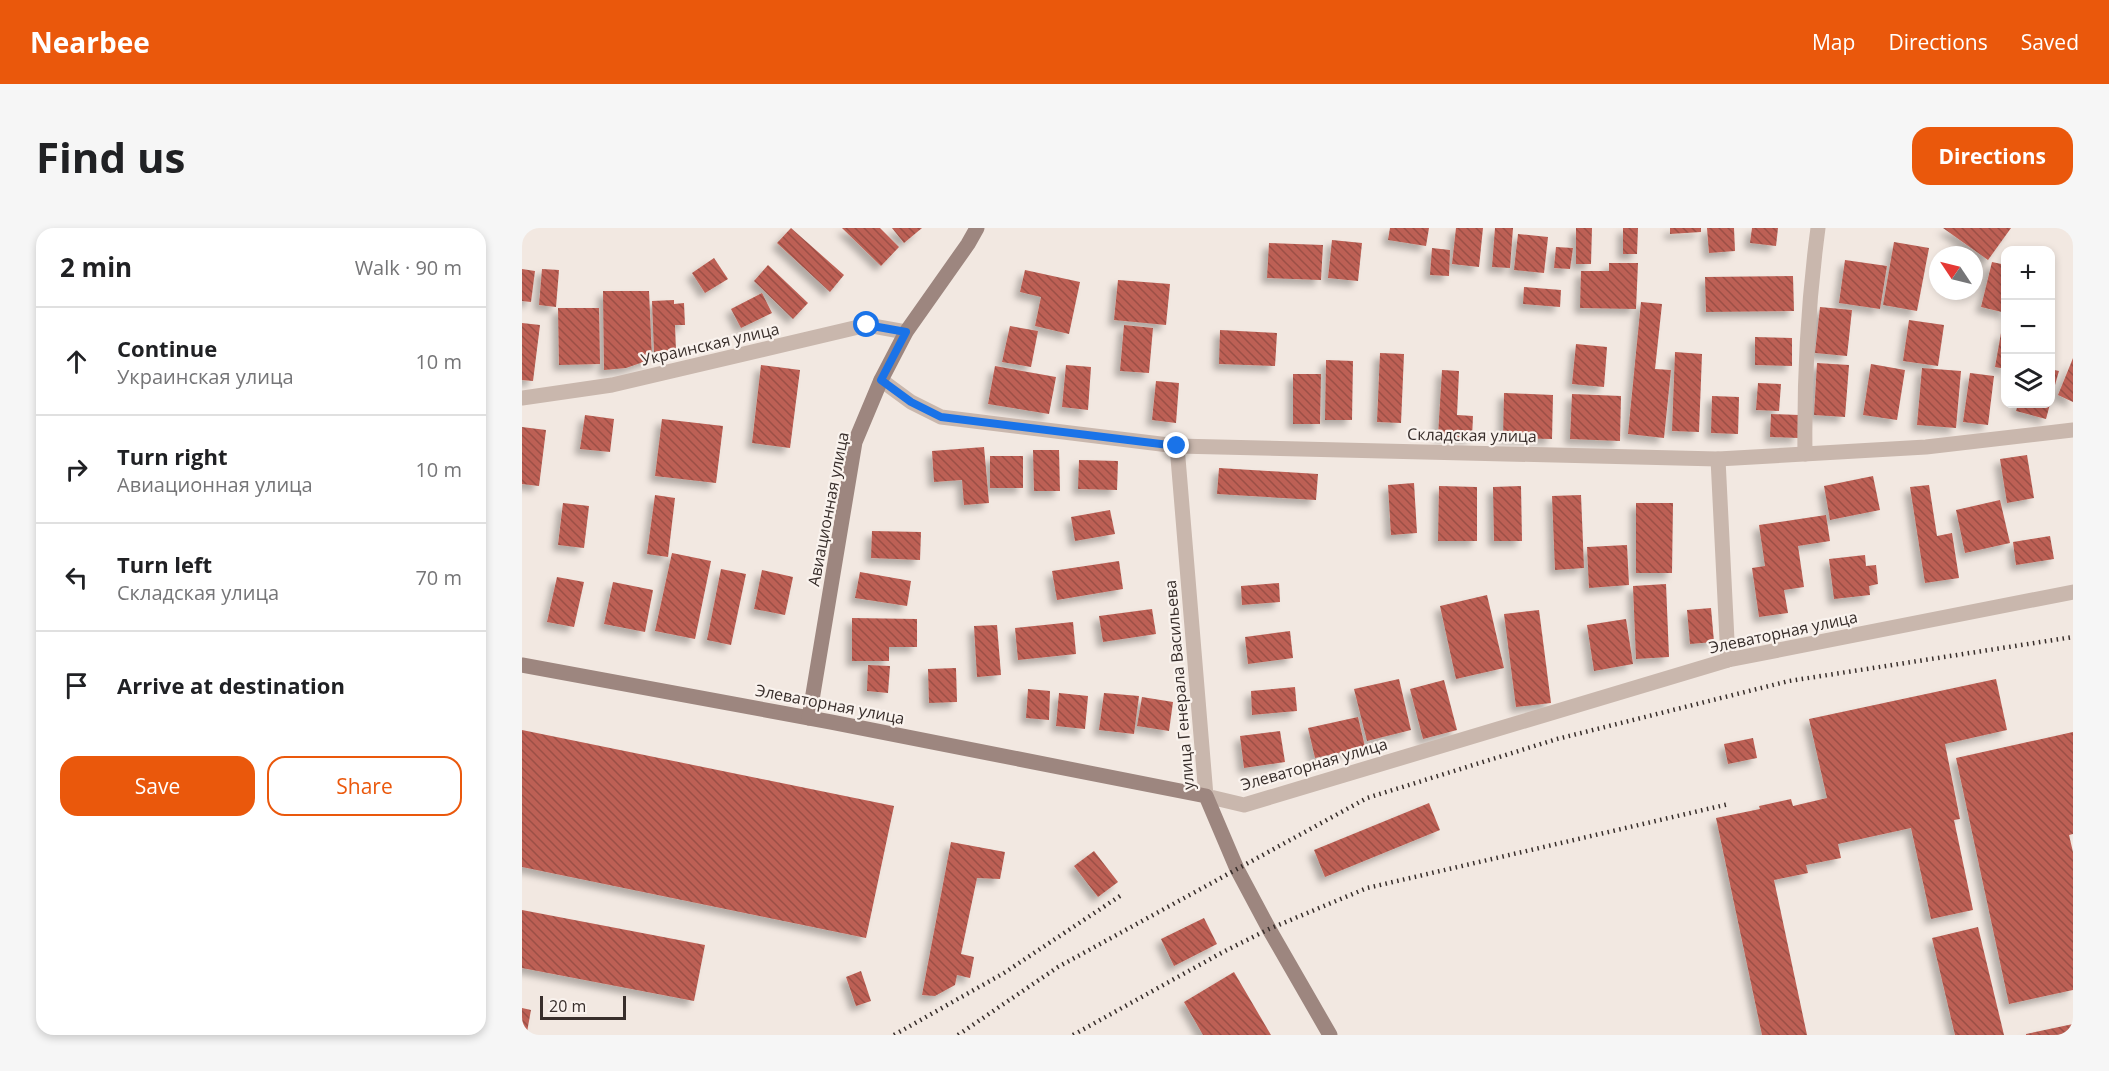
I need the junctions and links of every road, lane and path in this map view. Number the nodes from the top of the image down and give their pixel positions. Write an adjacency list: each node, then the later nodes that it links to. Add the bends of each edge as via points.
1 (976, 228): 3 (main road, Авиационная улица)
2 (1818, 228): 8 (street)
3 (906, 332): 4 (main road, Авиационная улица); 5 (street, Украинская улица, via 867,325 612,385)
4 (881, 380): 7 (street, Складская улица, via 941,417); 13 (main road, Авиационная улица, via 855,442)
5 (522, 398)
6 (2073, 430): 8 (street, Складская улица, via 1926,447)
7 (1177, 446): 9 (street, Складская улица); 14 (street, улица Генерала Васильева)
8 (1805, 454): 9 (street, Складская улица)
9 (1718, 459): 11 (street)
10 (2073, 592): 11 (street, Элеваторная улица)
11 (1728, 660): 14 (street, Элеваторная улица, via 1244,805)
12 (522, 665): 13 (main road, Элеваторная улица)
13 (809, 718): 14 (main road, Элеваторная улица)
14 (1206, 796): 15 (main road, улица Генерала Васильева, via 1237,869)
15 (1330, 1035)

